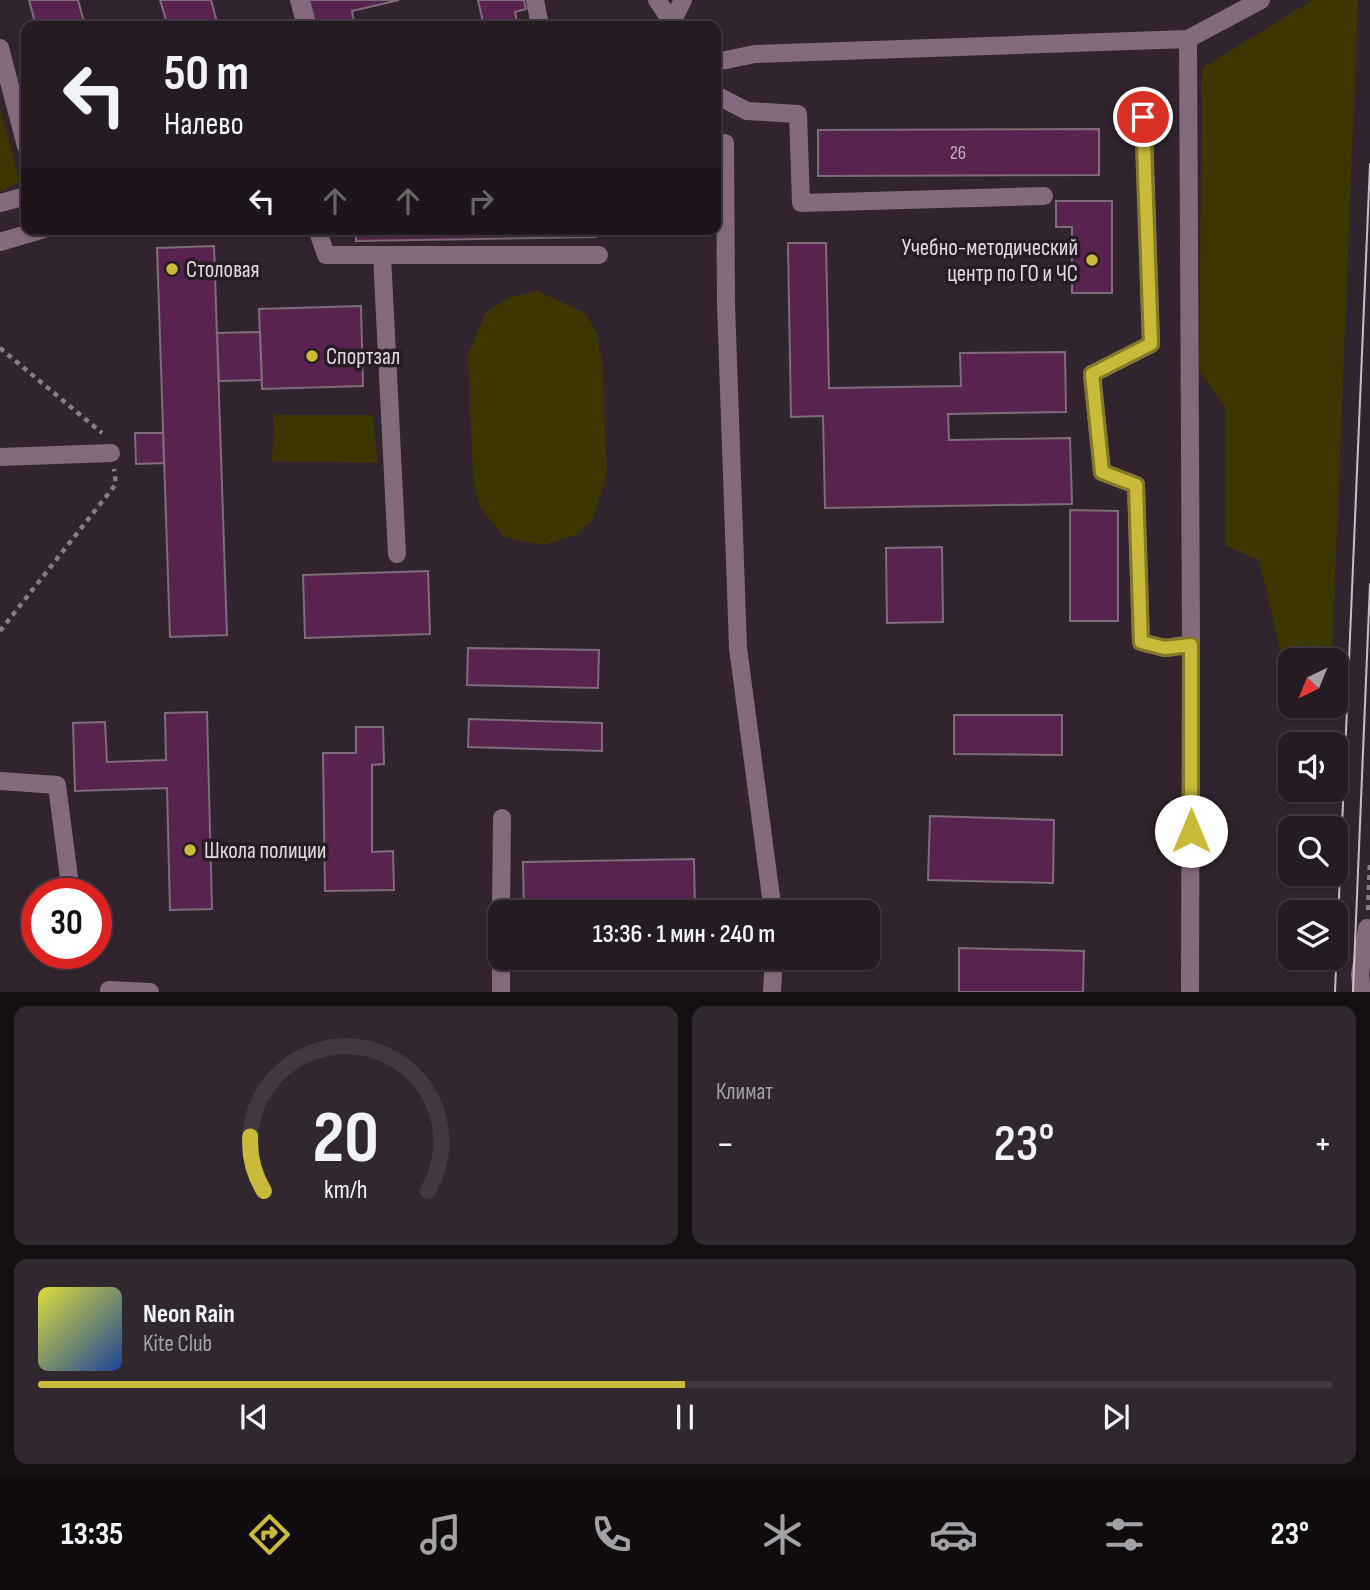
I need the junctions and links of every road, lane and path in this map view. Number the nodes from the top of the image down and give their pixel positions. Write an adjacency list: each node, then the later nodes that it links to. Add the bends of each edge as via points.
1 (299, 0): 6 (street)
2 (535, 0): 7 (street)
3 (657, 0): 8 (street)
4 (683, 0): 9 (street)
5 (1261, 0): 10 (street)
6 (305, 21)
7 (540, 21)
8 (671, 21)
9 (674, 21)
10 (1188, 39): 12 (street, via 755,54); 30 (street)
11 (0, 48): 15 (street)
12 (721, 61)
13 (1143, 95): 30 (street, via 1151,344 1092,374 1102,472 1136,485 1141,642 1165,648)
14 (721, 98): 17 (street, via 747,111 798,114 801,203)
15 (21, 127)
16 (724, 143): 36 (street, via 738,648)
17 (1044, 196)
18 (21, 197): 19 (street)
19 (0, 203)
20 (24, 235): 22 (street)
21 (319, 235): 23 (street, via 326,255)
22 (0, 242)
23 (382, 255): 24 (street); 28 (street)
24 (599, 255)
25 (0, 348): 26 (path, via 108,438)
26 (111, 453): 27 (street); 29 (path, via 116,484)
27 (0, 457)
28 (397, 554)
29 (0, 631)
30 (1191, 645): 44 (street)
31 (0, 781): 34 (street, via 57,785)
32 (502, 818): 35 (street)
33 (1370, 861): 37 (path)
34 (69, 878)
35 (501, 900)
36 (771, 900)
37 (1368, 928): 45 (street, via 1360,975)
38 (501, 970): 42 (street)
39 (773, 970): 43 (street)
40 (109, 990): 41 (street)
41 (150, 992)
42 (501, 992)
43 (772, 992)
44 (1190, 992)
45 (1363, 992)

